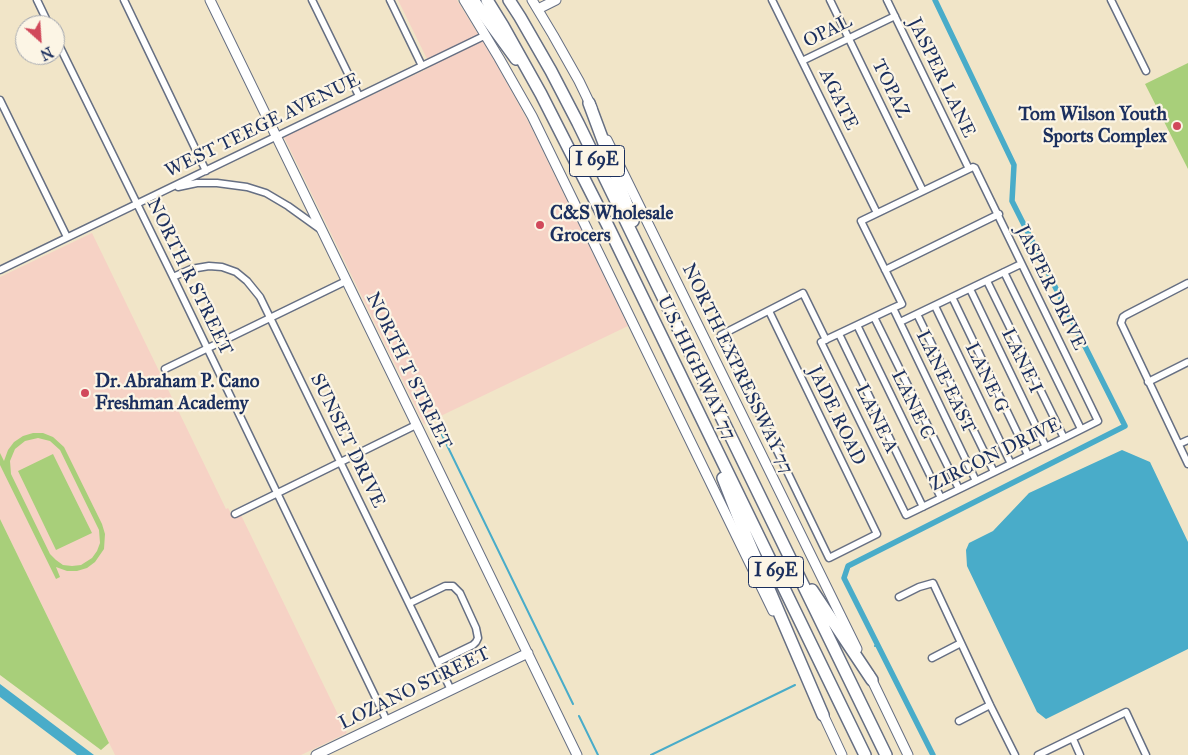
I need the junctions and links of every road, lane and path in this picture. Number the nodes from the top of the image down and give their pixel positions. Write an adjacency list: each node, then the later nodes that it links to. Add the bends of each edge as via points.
1 (37, 0): 17 (street)
2 (124, 0): 31 (street)
3 (210, 0): 29 (main road, NORTH T STREET)
4 (312, 0): 26 (street)
5 (390, 0): 23 (street)
6 (464, 0): 19 (main road)
7 (473, 0): 25 (highway)
8 (487, 0): 25 (highway, U.S. HIGHWAY 77 / I 69E)
9 (509, 0): 57 (highway, U.S. HIGHWAY 77 / I 69E, via 578,123)
10 (532, 0): 16 (main road, NORTH EXPRESSWAY 77)
11 (556, 0): 16 (main road)
12 (772, 0): 22 (street, AGATE)
13 (830, 0): 20 (street, TOPAZ)
14 (887, 0): 18 (street, JASPER LANE)
15 (1111, 0): 24 (street)
16 (538, 9): 28 (main road, NORTH EXPRESSWAY 77)
17 (44, 15)
18 (895, 16): 20 (street, OPAL); 30 (street, JASPER LANE)
19 (486, 35): 23 (street, WEST TEEGE AVENUE); 94 (main road, via 536,124)
20 (848, 39): 22 (street, OPAL); 33 (street, TOPAZ)
21 (65, 58): 34 (street, NORTH R STREET)
22 (802, 61): 35 (street, AGATE)
23 (422, 66): 26 (street, WEST TEEGE AVENUE)
24 (1146, 71)
25 (541, 94): 64 (highway, U.S. HIGHWAY 77 / I 69E)
26 (360, 96): 29 (street, WEST TEEGE AVENUE)
27 (0, 100): 38 (street)
28 (589, 103): 57 (highway, via 638,234); 91 (main road, NORTH EXPRESSWAY 77)
29 (276, 137): 31 (street, WEST TEEGE AVENUE); 37 (main road, NORTH T STREET)
30 (972, 168): 33 (street); 36 (street, JASPER DRIVE)
31 (206, 171): 32 (street, WEST TEEGE AVENUE)
32 (169, 188): 34 (street, WEST TEEGE AVENUE); 37 (street, via 197,183 247,187 266,193)
33 (922, 191): 35 (street)
34 (137, 204): 38 (street, WEST TEEGE AVENUE); 43 (street, NORTH R STREET)
35 (877, 212): 41 (street, via 861,221)
36 (999, 214): 39 (street, JASPER DRIVE); 41 (street)
37 (322, 231): 44 (main road, NORTH T STREET)
38 (67, 237): 40 (street, WEST TEEGE AVENUE)
39 (1022, 264): 42 (street); 65 (street, JASPER DRIVE)
40 (0, 270)
41 (885, 270): 50 (street, via 902,304)
42 (1004, 272): 45 (street); 67 (street)
43 (173, 277): 54 (street, SUNSET DRIVE, via 203,266 229,269 251,284); 60 (street, NORTH R STREET)
44 (346, 281): 54 (street); 66 (main road, NORTH T STREET)
45 (986, 281): 47 (street); 68 (street)
46 (1188, 283): 63 (street, via 1121,320)
47 (970, 289): 48 (street); 71 (street, LANE I)
48 (952, 298): 49 (street); 72 (street)
49 (935, 306): 52 (street); 74 (street, LANE G)
50 (893, 308): 53 (street); 55 (street, LANE EAST)
51 (769, 311): 51 (street, JADE ROAD, via 721,335 829,558 877,534); 59 (street, via 803,293)
52 (917, 314): 55 (street); 76 (street)
53 (874, 317): 56 (street); 78 (street)
54 (270, 318): 60 (street); 73 (street, SUNSET DRIVE)
55 (900, 322): 77 (street, LANE EAST)
56 (857, 325): 58 (street); 81 (street, LANE C)
57 (677, 326): 80 (highway, U.S. HIGHWAY 77 / I 69E)
58 (839, 334): 59 (street); 82 (street)
59 (826, 340): 84 (street, LANE A, via 821,342)
60 (206, 348): 62 (street); 79 (street, NORTH R STREET)
61 (1188, 362): 63 (street)
62 (165, 369)
63 (1148, 382): 70 (street)
64 (687, 388): 94 (highway); 101 (highway, U.S. HIGHWAY 77 / I 69E)
65 (1098, 421): 67 (street, ZIRCON DRIVE)
66 (416, 425): 73 (street); 88 (main road, NORTH T STREET)
67 (1081, 429): 68 (street, ZIRCON DRIVE)
68 (1064, 438): 71 (street, ZIRCON DRIVE)
69 (1188, 440): 70 (street)
70 (1178, 444): 75 (street)
71 (1046, 447): 72 (street, ZIRCON DRIVE)
72 (1028, 455): 74 (street, ZIRCON DRIVE)
73 (341, 462): 79 (street); 86 (street, SUNSET DRIVE)
74 (1011, 464): 76 (street, ZIRCON DRIVE)
75 (1188, 464)
76 (994, 472): 77 (street, ZIRCON DRIVE)
77 (976, 481): 78 (street, ZIRCON DRIVE)
78 (959, 489): 81 (street, ZIRCON DRIVE)
79 (277, 493): 83 (street); 95 (street, NORTH R STREET)
80 (759, 495): 91 (highway, via 812,589); 102 (highway, U.S. HIGHWAY 77 / I 69E)
81 (941, 498): 82 (street, ZIRCON DRIVE)
82 (923, 507): 84 (street, ZIRCON DRIVE)
83 (235, 514)
84 (906, 515)
85 (899, 597): 87 (street, via 933,583)
86 (410, 603): 90 (street, SUNSET DRIVE); 90 (street, via 445,586 453,586 460,593 478,638 473,645)
87 (961, 643): 89 (street); 93 (street)
88 (528, 653): 92 (main road, LOZANO STREET); 99 (main road, NORTH T STREET)
89 (932, 658)
90 (438, 662): 92 (street, SUNSET DRIVE)
91 (872, 680): 103 (main road, NORTH EXPRESSWAY 77)
92 (451, 690): 95 (main road, LOZANO STREET)
93 (990, 705): 96 (street); 104 (street)
94 (823, 715): 100 (main road)
95 (387, 721): 98 (main road, LOZANO STREET)
96 (959, 721)
97 (1073, 739): 105 (street); 106 (street); 107 (street, via 1126,712)
98 (316, 755)
99 (577, 755)
100 (842, 755)
101 (865, 755)
102 (886, 755)
103 (908, 755)
104 (1015, 755)
105 (1038, 755)
106 (1080, 755)
107 (1146, 755)

